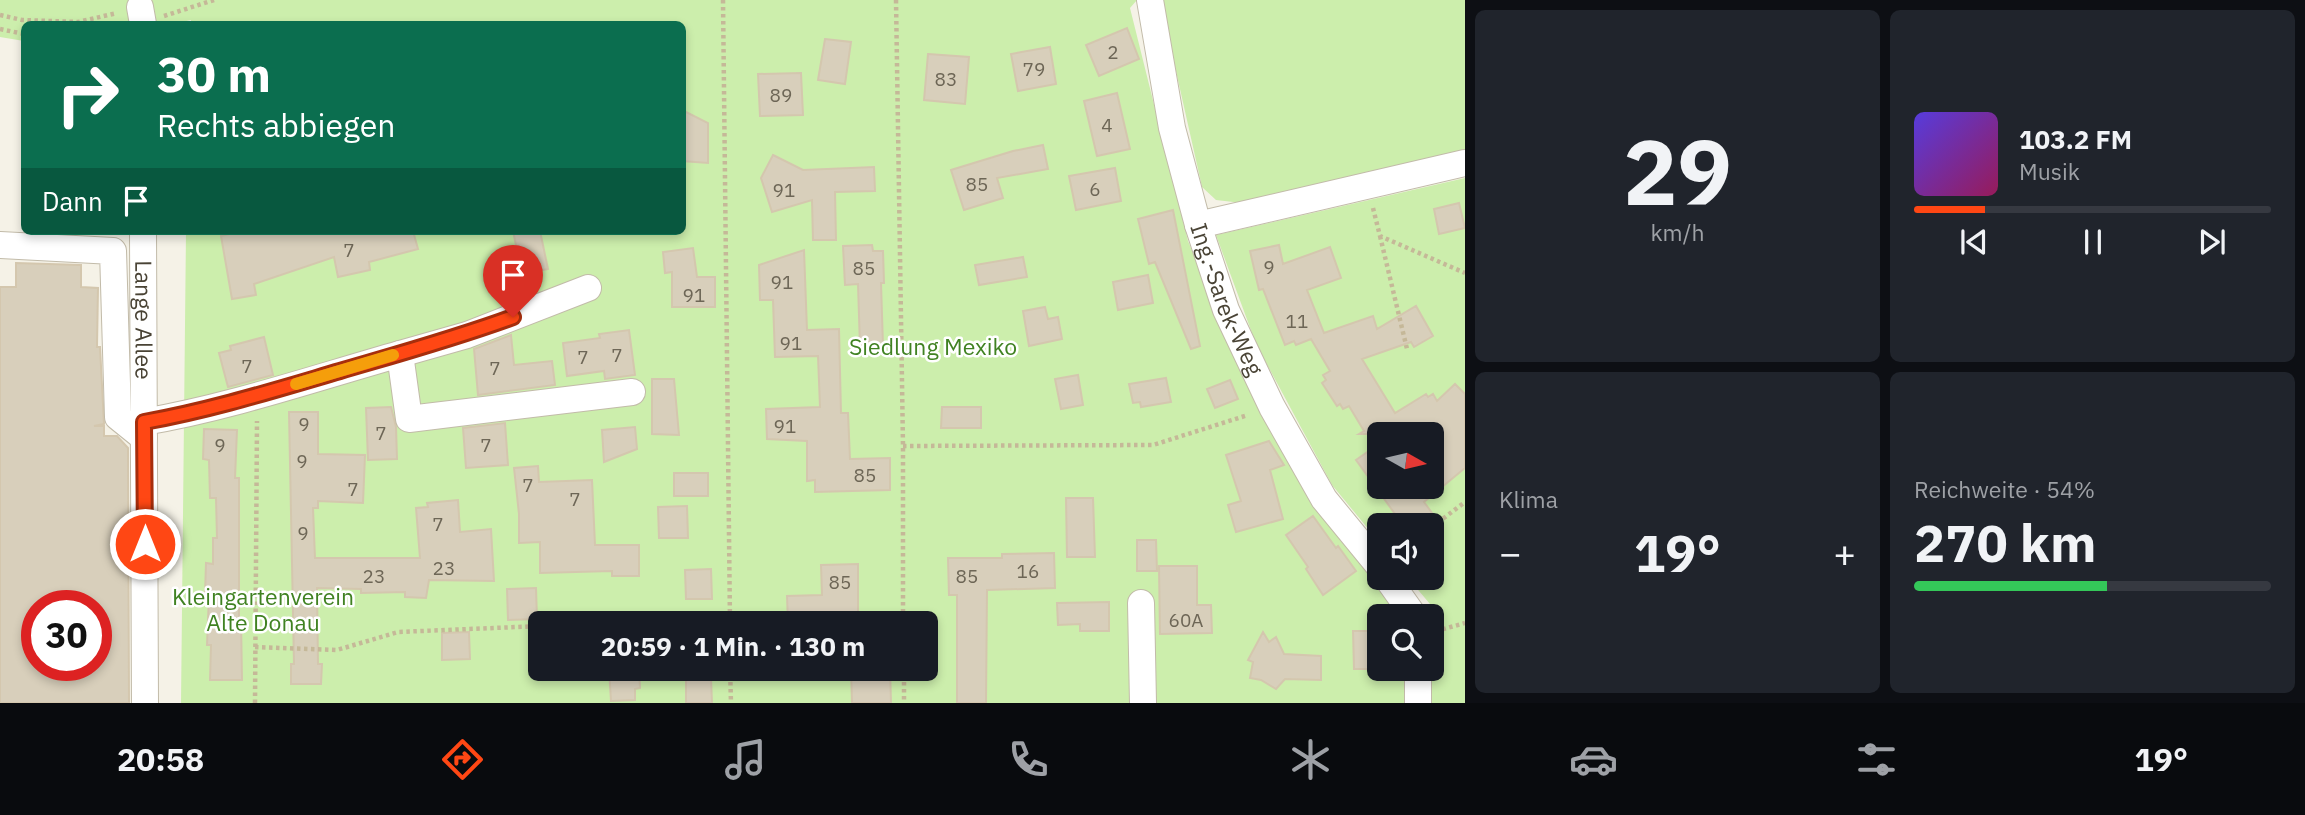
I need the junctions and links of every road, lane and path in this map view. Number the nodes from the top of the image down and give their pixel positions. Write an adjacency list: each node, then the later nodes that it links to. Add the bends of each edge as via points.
1 (214, 0): 6 (path)
2 (723, 0): 30 (path)
3 (896, 0): 25 (path)
4 (1150, 0): 13 (street, Ing.-Sarek-Weg, via 1172,128)
5 (0, 15): 7 (path)
6 (142, 18): 8 (path)
7 (50, 21)
8 (94, 21)
9 (0, 29): 10 (path)
10 (21, 33)
11 (1465, 163): 12 (street)
12 (1367, 186): 13 (street); 15 (path)
13 (1198, 225): 23 (street, Ing.-Sarek-Weg, via 1226,310)
14 (144, 235): 24 (street, Lange Allee)
15 (1380, 236): 17 (path); 19 (path)
16 (0, 245): 24 (street, via 113,251 118,417)
17 (1465, 273)
18 (588, 288): 20 (street, via 467,335)
19 (1408, 349)
20 (400, 354): 21 (street, via 409,419); 22 (street)
21 (632, 392)
22 (257, 396): 24 (street, via 181,415); 35 (path)
23 (1272, 407): 25 (path, via 1153,445); 28 (street, Ing.-Sarek-Weg, via 1324,499)
24 (144, 430): 39 (street, Lange Allee)
25 (903, 446): 31 (path)
26 (1465, 502): 27 (path)
27 (1444, 518)
28 (1367, 551)
29 (1141, 603): 43 (street)
30 (730, 611)
31 (904, 611)
32 (1465, 623): 34 (path)
33 (528, 627): 35 (path, via 398,632 337,650)
34 (1444, 628)
35 (255, 647): 40 (path)
36 (730, 681): 41 (path)
37 (904, 681): 42 (path)
38 (1418, 681): 44 (street)
39 (145, 703)
40 (255, 703)
41 (731, 703)
42 (904, 703)
43 (1143, 703)
44 (1418, 703)

